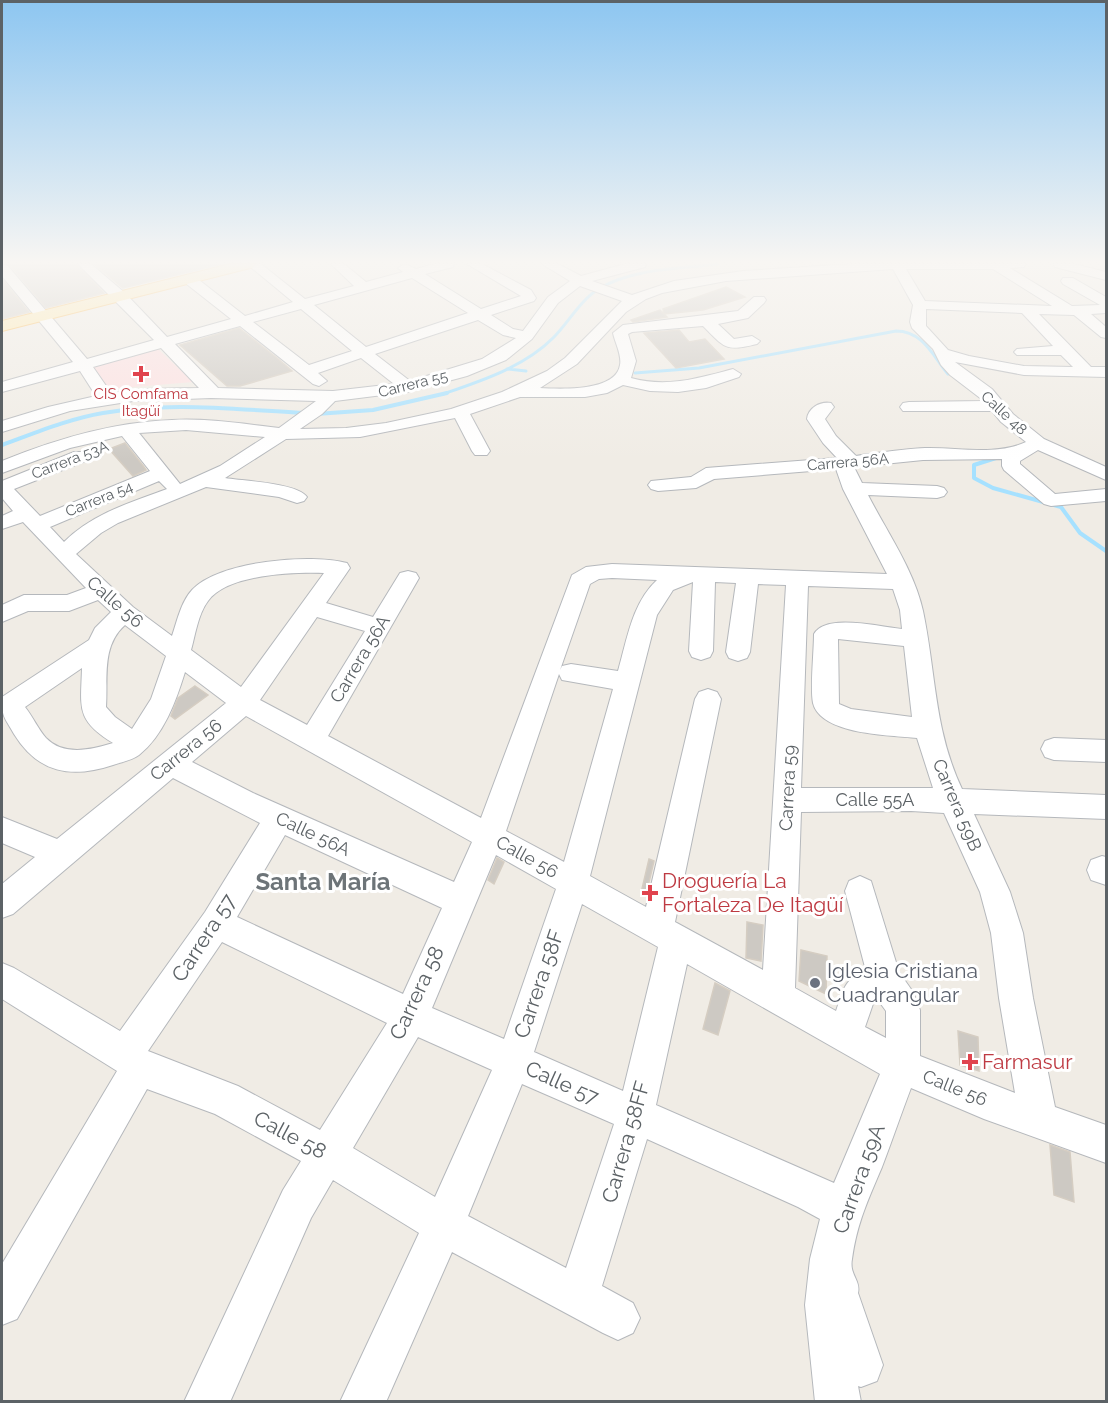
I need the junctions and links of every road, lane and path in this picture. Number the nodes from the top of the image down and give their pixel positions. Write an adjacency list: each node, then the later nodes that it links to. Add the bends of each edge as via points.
1 (54, 329): 21 (street)
2 (152, 329): 16 (street)
3 (210, 329): 16 (street)
4 (252, 329): 22 (street)
5 (335, 329): 19 (street)
6 (436, 329): 19 (street)
7 (504, 329): 15 (street)
8 (532, 329): 15 (street, Carrera 55)
9 (600, 329): 30 (street, via 571,362)
10 (626, 329): 26 (street, via 620,333 628,365)
11 (715, 329): 12 (street, via 730,344 752,341)
12 (739, 329)
13 (920, 329): 20 (street, Calle 48)
14 (1046, 329): 17 (street)
15 (527, 336): 28 (street, Carrera 55, via 488,362)
16 (164, 342): 21 (street); 29 (street)
17 (1066, 350): 18 (street); 23 (street)
18 (1022, 352)
19 (365, 353): 22 (street); 28 (street)
20 (943, 353): 23 (street, via 1025,372); 33 (street, Calle 48, via 949,365)
21 (84, 365): 27 (street); 31 (street)
22 (307, 371): 32 (street, via 329,389)
23 (1086, 372): 24 (street)
24 (1107, 372)
25 (734, 374): 26 (street, via 676,387 651,388)
26 (622, 380): 30 (street, via 609,388 583,392)
27 (2, 387)
28 (406, 387): 32 (street, Carrera 55)
29 (213, 393): 31 (street, Carrera 55); 32 (street, Carrera 55)
30 (518, 393): 36 (street, Carrera 53A)
31 (106, 399): 37 (street, Carrera 55)
32 (326, 401): 38 (street)
33 (998, 406): 35 (street); 40 (street, Calle 48)
34 (825, 407): 43 (street, Carrera 59B, via 816,418)
35 (909, 407)
36 (459, 410): 38 (street, Carrera 53A, via 364,432); 41 (street)
37 (2, 427)
38 (288, 429): 39 (street, Carrera 53A, via 173,425); 47 (street)
39 (130, 433): 44 (street); 46 (street, Carrera 53A)
40 (1029, 444): 42 (street, Carrera 56A, via 987,454); 45 (street, Calle 48); 50 (street, via 1011,459 1011,466 1051,500)
41 (481, 451)
42 (916, 454): 43 (street, Carrera 56A); 43 (street, via 940,497)
43 (849, 471): 48 (street, Carrera 56A, via 714,473 696,482); 59 (street, Carrera 59B)
44 (162, 473): 49 (street); 52 (street, Carrera 54)
45 (1107, 474)
46 (4, 479): 52 (street, Calle 56)
47 (205, 480): 49 (street); 51 (street)
48 (658, 485)
49 (177, 491): 54 (street, via 106,521 81,536)
50 (1107, 495)
51 (297, 497)
52 (30, 519): 53 (street, Carrera 54); 54 (street, Calle 56)
53 (2, 523)
54 (64, 554): 60 (street, Calle 56)
55 (699, 575): 56 (street); 67 (street); 71 (street, Carrera 58F, via 674,579 661,586 645,615); 85 (street, Carrera 58, via 594,572 580,580)
56 (748, 577): 58 (street); 68 (street)
57 (408, 578): 64 (street, Carrera 56A)
58 (797, 579): 59 (street); 80 (street, Carrera 59)
59 (902, 582): 65 (street, Carrera 59B)
60 (100, 591): 62 (street, Calle 56); 63 (street, via 69,603 24,603)
61 (312, 607): 64 (street); 69 (street, Carrera 56, via 339,568 300,564 217,582 199,596); 73 (street, Carrera 56)
62 (124, 613): 66 (street, via 106,628); 69 (street, Calle 56)
63 (2, 614)
64 (379, 627): 75 (street, Carrera 56A)
65 (915, 639): 74 (street, Carrera 59B); 74 (street, via 834,630 826,634 826,703 830,711 847,719)
66 (96, 646): 76 (street, via 96,716); 76 (street, via 7,706 36,745 50,756 94,760 125,751)
67 (701, 651)
68 (738, 652)
69 (178, 654): 73 (street, Calle 56); 76 (street, via 153,722)
70 (571, 673): 71 (street)
71 (627, 682): 87 (street, Carrera 58F)
72 (708, 699): 92 (street, Carrera 58FF)
73 (244, 703): 75 (street, Calle 56); 79 (street, Carrera 56)
74 (927, 729): 81 (street, Carrera 59B, via 940,774)
75 (312, 740): 85 (street, Calle 56)
76 (135, 743)
77 (1054, 749): 78 (street)
78 (1107, 751)
79 (170, 763): 83 (street, Calle 56A); 86 (street, Carrera 56)
80 (787, 800): 81 (street, Calle 55A); 95 (street, Carrera 59)
81 (953, 801): 82 (street, Calle 55A); 102 (street, Carrera 59B, via 995,892 1007,933)
82 (1107, 807)
83 (279, 819): 89 (street, Calle 56A); 91 (street, Carrera 57)
84 (2, 830): 86 (street)
85 (489, 836): 87 (street, Calle 56); 89 (street, Carrera 58)
86 (60, 854): 90 (street, Carrera 56)
87 (572, 882): 92 (street, Calle 56); 99 (street, Carrera 58F)
88 (860, 891): 94 (street, Carrera 59A)
89 (459, 900): 96 (street, Carrera 58)
90 (2, 903)
91 (216, 923): 96 (street, Calle 57); 98 (street, Carrera 57)
92 (667, 935): 95 (street, Calle 56); 101 (street, Carrera 58FF)
93 (2, 980): 98 (street, Calle 58)
94 (885, 980): 97 (street, via 859,994); 100 (street, Carrera 59A, via 903,1012)
95 (778, 997): 97 (street, Calle 56)
96 (411, 1016): 99 (street, Calle 57); 104 (street, Carrera 58)
97 (845, 1035): 100 (street, Calle 56)
98 (132, 1061): 104 (street, Calle 58, via 225,1099); 109 (street, Carrera 57)
99 (513, 1061): 101 (street, Calle 57); 107 (street, Carrera 58F)
100 (901, 1066): 102 (street, Calle 56); 105 (street, Carrera 59A)
101 (635, 1116): 106 (street, Calle 57); 108 (street, Carrera 58FF)
102 (1039, 1120): 103 (street, Calle 56)
103 (1107, 1144)
104 (328, 1155): 107 (street, Calle 58); 112 (street, Carrera 58, via 297,1203)
105 (863, 1165): 106 (street, Carrera 59A); 111 (street, via 863,1202 837,1293)
106 (843, 1210): 114 (street, Carrera 59A, via 831,1259 826,1305)
107 (444, 1225): 108 (street, Calle 58); 113 (street, Carrera 58F)
108 (577, 1296): 110 (street)
109 (2, 1304)
110 (618, 1318)
111 (861, 1365)
112 (207, 1401)
113 (363, 1401)
114 (838, 1401)

